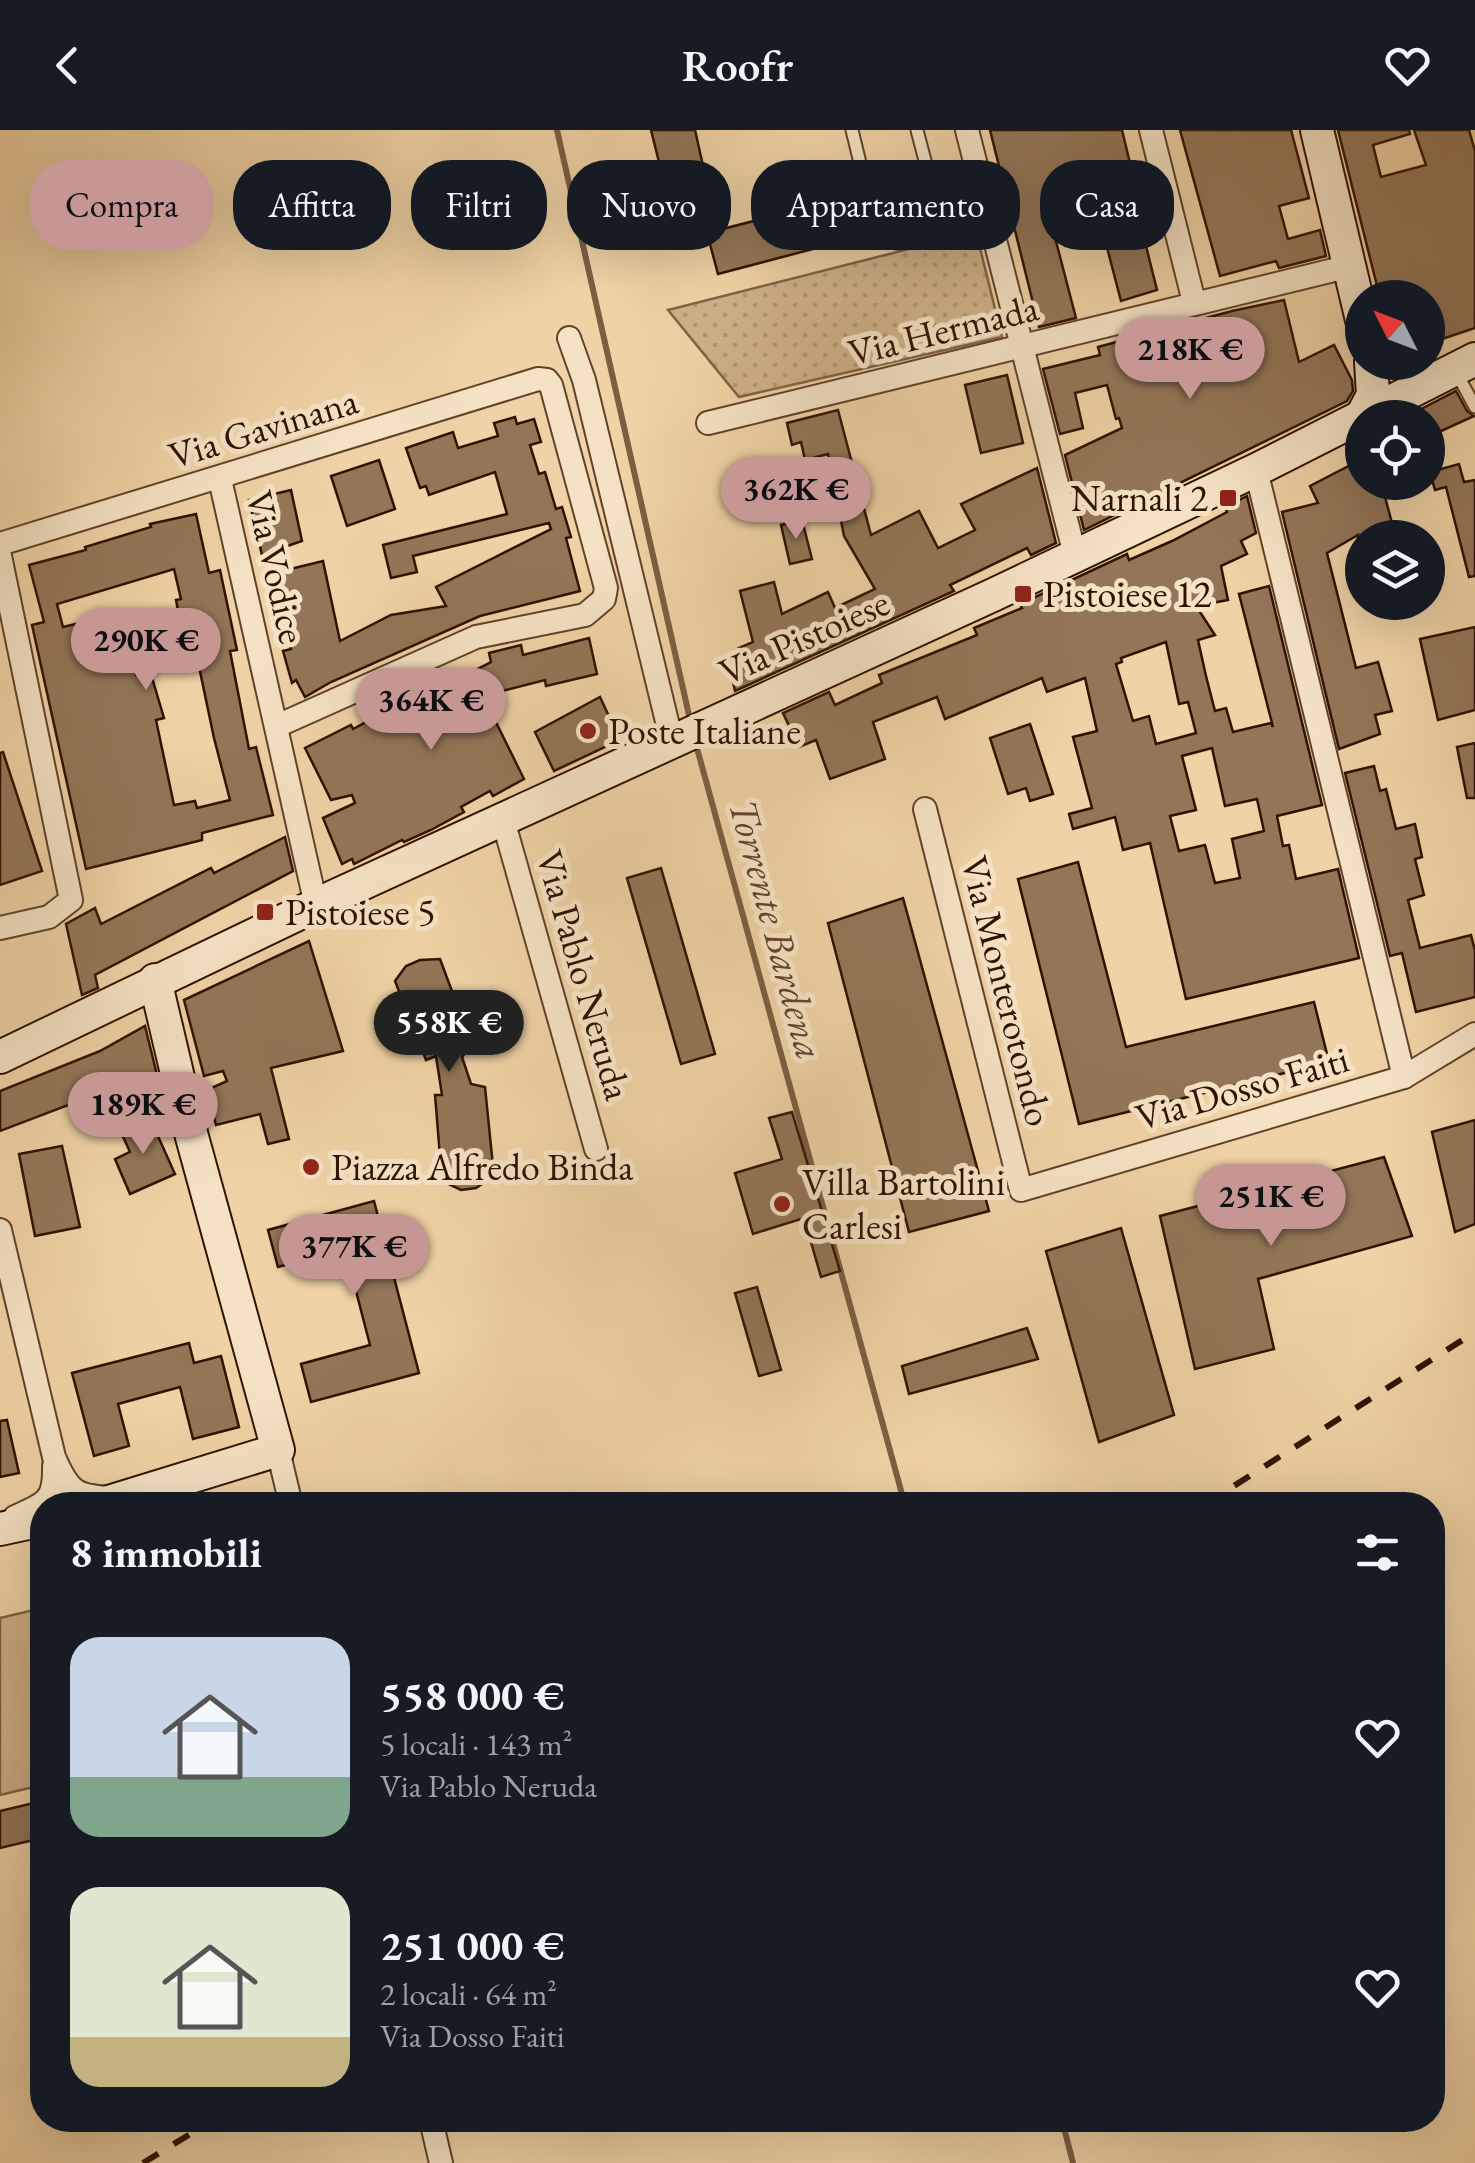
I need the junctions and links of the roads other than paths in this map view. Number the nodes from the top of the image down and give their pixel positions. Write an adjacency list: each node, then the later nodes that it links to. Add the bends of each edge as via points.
1 (852, 130): 6 (lane)
2 (917, 130): 7 (lane)
3 (967, 130): 8 (street)
4 (1152, 130): 12 (street)
5 (1316, 130): 10 (main road)
6 (859, 160)
7 (924, 160)
8 (974, 160)
9 (996, 250): 14 (street)
10 (1350, 266): 11 (main road); 12 (street, Via Hermada)
11 (1353, 280)
12 (1194, 302): 14 (street, Via Hermada)
13 (569, 338): 26 (street)
14 (1021, 348): 19 (street, Via Hermada); 23 (street)
15 (1458, 367): 16 (main road, Via Pistoiese); 17 (lane)
16 (1389, 400)
17 (1475, 407)
18 (1345, 422): 20 (main road, Via Pistoiese)
19 (708, 423)
20 (1256, 470): 23 (main road, Via Pistoiese); 34 (street)
21 (220, 479): 22 (street, Via Gavinana); 25 (street, Via Vodice); 25 (street, Via Gavinana, via 547,380 606,588 604,599 585,615 476,637)
22 (0, 544)
23 (1075, 554): 26 (main road, Via Pistoiese)
24 (0, 556): 30 (street, via 71,900 49,918)
25 (278, 726): 29 (street, Via Vodice)
26 (678, 739): 28 (main road, Via Pistoiese)
27 (925, 809): 36 (street, Via Monterotondo)
28 (503, 820): 29 (main road, Via Pistoiese); 35 (street, Via Pablo Neruda)
29 (316, 905): 31 (main road, Via Pistoiese)
30 (0, 928)
31 (156, 980): 33 (main road, Via Pistoiese); 38 (main road)
32 (1475, 1034): 34 (street, Via Dosso Faiti)
33 (0, 1056)
34 (1404, 1077): 36 (street, Via Dosso Faiti)
35 (596, 1149)
36 (1021, 1190)
37 (0, 1230): 39 (street)
38 (278, 1450): 42 (main road); 43 (street)
39 (54, 1458): 40 (street); 41 (street)
40 (52, 1492)
41 (76, 1492)
42 (142, 1492)
43 (288, 1492)
44 (30, 1510): 46 (street)
45 (30, 1522): 46 (main road)
46 (0, 1526)
47 (434, 2132): 48 (street)
48 (441, 2163)

